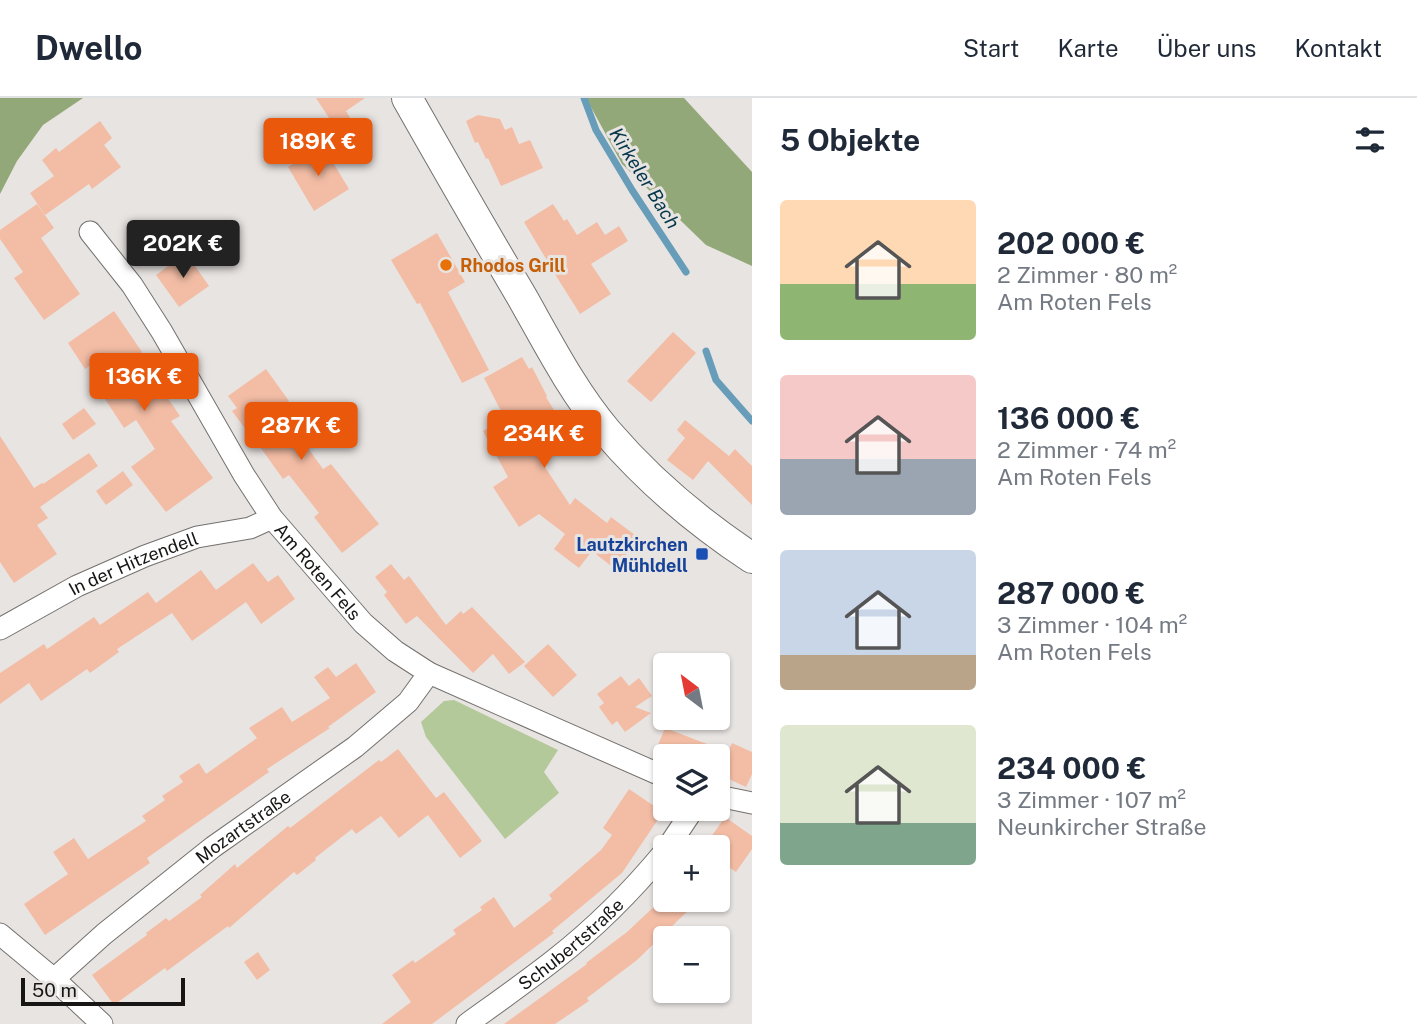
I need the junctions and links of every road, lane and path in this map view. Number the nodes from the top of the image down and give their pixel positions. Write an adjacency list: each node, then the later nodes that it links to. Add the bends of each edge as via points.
1 (407, 98): 4 (main road, via 556,356 607,432 673,499)
2 (90, 232): 3 (street, Am Roten Fels, via 162,332)
3 (272, 518): 5 (street, In der Hitzendell, via 145,556); 6 (street, Am Roten Fels, via 363,623)
4 (752, 558)
5 (1, 625)
6 (429, 673): 7 (street, Am Roten Fels); 12 (street, Mozartstraße, via 408,702 355,747 213,847)
7 (653, 772)
8 (730, 798): 9 (street)
9 (752, 803)
10 (653, 866): 14 (street, Schubertstraße, via 555,959)
11 (0, 934): 12 (street)
12 (54, 979): 13 (street)
13 (102, 1024)
14 (467, 1024)

